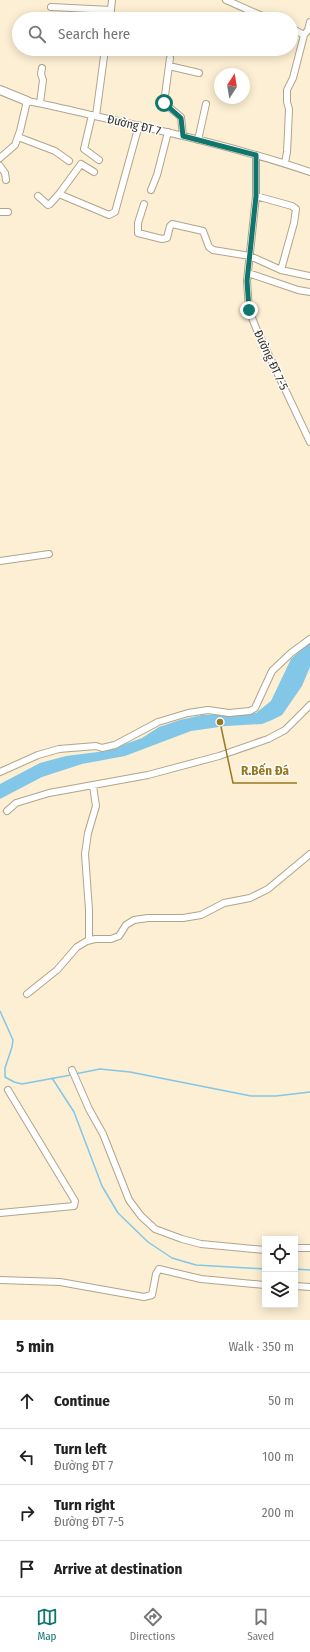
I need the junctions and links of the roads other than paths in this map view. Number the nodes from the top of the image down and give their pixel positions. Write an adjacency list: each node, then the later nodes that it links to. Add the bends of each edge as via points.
1 (112, 0): 4 (street)
2 (228, 0): 5 (street)
3 (51, 7): 4 (street)
4 (111, 10)
5 (251, 12)
6 (310, 22): 8 (street)
7 (298, 32): 8 (street)
8 (304, 35): 28 (street, via 293,78 287,90)
9 (104, 56): 18 (street)
10 (170, 58): 11 (street)
11 (169, 66): 13 (street); 21 (street, via 164,103 181,118)
12 (42, 68): 16 (street)
13 (199, 73)
14 (0, 90): 15 (street)
15 (27, 101): 16 (street, Đường ĐT 7); 22 (street)
16 (40, 103): 18 (street, Đường ĐT 7)
17 (206, 104): 23 (street)
18 (94, 115): 19 (street, Đường ĐT 7); 26 (street, via 84,149)
19 (139, 126): 20 (street, Đường ĐT 7); 34 (street, via 115,212 109,215)
20 (168, 132): 21 (street, Đường ĐT 7); 33 (street, via 157,175)
21 (183, 136): 23 (street, Đường ĐT 7)
22 (18, 137): 25 (street, via 15,145); 27 (street, via 52,150)
23 (198, 140): 24 (street, Đường ĐT 7)
24 (256, 155): 28 (street, Đường ĐT 7); 36 (street, Đường ĐT 7-5)
25 (0, 158)
26 (99, 160)
27 (69, 161)
28 (285, 163): 31 (street, Đường ĐT 7)
29 (0, 166): 32 (street)
30 (94, 172): 34 (street, via 81,164)
31 (310, 172)
32 (6, 180)
33 (150, 190)
34 (59, 194): 35 (street, via 48,205)
35 (38, 196)
36 (256, 196): 40 (street, Đường ĐT 7-5); 41 (street, via 296,209)
37 (144, 204): 40 (street, via 138,233 162,239 167,238 172,224 182,226 203,231 206,243 213,250)
38 (0, 212): 39 (street)
39 (8, 212)
40 (250, 256): 41 (street); 42 (street, Đường ĐT 7-5)
41 (281, 270): 43 (street)
42 (248, 273): 44 (street); 45 (street, Đường ĐT 7-5, via 249,310)
43 (309, 276)
44 (310, 292)
45 (310, 442)
46 (49, 554): 47 (street)
47 (0, 561)
48 (310, 639): 50 (street, via 272,671 255,708 250,711 229,713 208,710 188,713 158,722 115,745 102,748 96,746 59,749)
49 (310, 705): 51 (street, via 285,730 268,739 219,756)
50 (0, 772)
51 (93, 786): 52 (street, via 49,793 16,803); 54 (street, via 96,806 85,854)
52 (7, 811)
53 (310, 854): 54 (street, via 268,889 250,898 224,903 201,915 134,920 126,925 119,936)
54 (89, 940): 55 (street, via 77,947 57,970)
55 (27, 994)
56 (72, 1070): 61 (street, via 75,1081 103,1134 129,1200 141,1216 155,1229 182,1239 201,1244)
57 (8, 1090): 58 (street, via 75,1201 74,1206)
58 (0, 1212)
59 (298, 1248): 60 (street)
60 (310, 1248)
61 (262, 1250)
62 (0, 1280): 63 (street, via 60,1282 144,1297 152,1294 156,1274 160,1269 201,1279)
63 (262, 1285)
64 (298, 1286): 65 (street)
65 (310, 1287)

